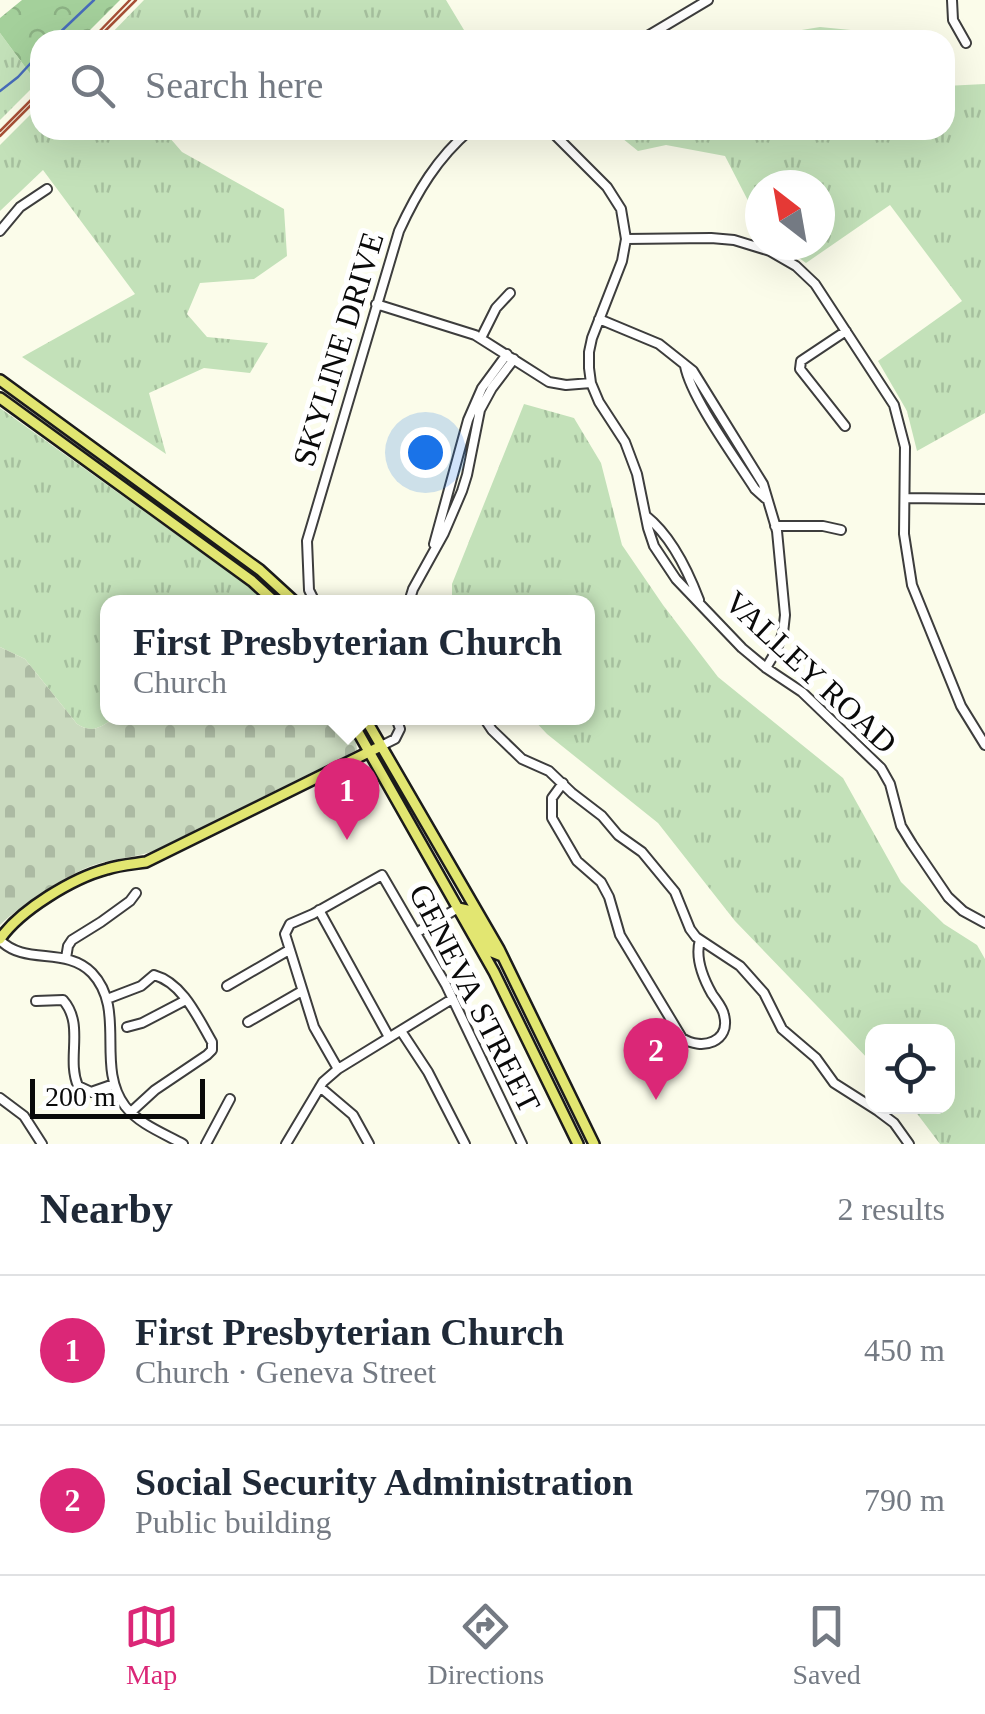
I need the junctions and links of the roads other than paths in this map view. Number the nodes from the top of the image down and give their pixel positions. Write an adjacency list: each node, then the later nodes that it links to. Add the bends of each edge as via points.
1 (708, 0): 3 (street)
2 (952, 0): 4 (street, via 953,20)
3 (658, 30)
4 (966, 43)
5 (460, 140): 11 (street, SKYLINE DRIVE, via 415,196)
6 (560, 140): 9 (street, via 608,187)
7 (47, 189): 8 (street)
8 (0, 230)
9 (626, 238): 12 (street); 13 (street, via 734,240 770,251 815,284)
10 (510, 293): 14 (street)
11 (376, 304): 14 (street); 27 (street, SKYLINE DRIVE, via 308,542)
12 (600, 319): 17 (street, via 589,352); 23 (street, via 659,344 694,371 763,484)
13 (846, 331): 19 (street, via 801,361 800,369); 20 (street, via 894,405 905,447)
14 (481, 338): 15 (street)
15 (510, 356): 17 (street, via 548,382); 28 (street, via 482,388 468,420 433,549)
16 (0, 380): 26 (main road)
17 (591, 382): 22 (street, VALLEY ROAD, via 626,442)
18 (0, 398): 25 (main road)
19 (845, 426)
20 (904, 498): 21 (street); 35 (street, via 912,585 961,706)
21 (985, 500)
22 (646, 516): 29 (street, VALLEY ROAD, via 670,544); 29 (street, VALLEY ROAD, via 654,546)
23 (776, 526): 24 (street); 30 (street, via 783,634)
24 (841, 530)
25 (266, 595)
26 (287, 595)
27 (311, 595)
28 (411, 595)
29 (699, 602): 30 (street, VALLEY ROAD)
30 (766, 668): 42 (street, VALLEY ROAD, via 802,692 881,768 902,826 948,898)
31 (354, 725): 37 (main road)
32 (370, 725): 36 (main road)
33 (399, 725): 36 (street, via 395,738)
34 (489, 725): 38 (street, via 522,759)
35 (985, 744)
36 (382, 746): 37 (main road); 47 (main road)
37 (370, 753): 40 (main road); 44 (main road, via 146,862 85,876 27,910)
38 (562, 783): 45 (street, via 642,852); 45 (street, via 552,798 552,818 577,861 601,882 620,934 682,1038 699,1046 720,1035 725,1020 696,952)
39 (136, 894): 48 (street, via 72,940)
40 (458, 908): 43 (street); 47 (main road, via 467,910 492,952); 72 (main road)
41 (319, 910): 43 (street, GENEVA STREET, via 382,875); 46 (street, via 287,926); 58 (street)
42 (985, 923)
43 (416, 933): 52 (street, GENEVA STREET)
44 (0, 939): 48 (street, via 24,954)
45 (700, 940): 74 (street, via 740,966 782,1028 834,1083 894,1123)
46 (288, 947): 49 (street); 50 (street)
47 (502, 956): 73 (main road)
48 (66, 958): 51 (street, via 92,973)
49 (226, 986)
50 (302, 991): 55 (street); 59 (street)
51 (107, 999): 54 (street, via 154,975); 60 (street)
52 (452, 999): 57 (street); 71 (street, GENEVA STREET)
53 (36, 1000): 60 (street, via 63,1000 74,1016 78,1086 91,1092)
54 (186, 1000): 56 (street); 64 (street, via 212,1050)
55 (248, 1022)
56 (127, 1027)
57 (401, 1031): 58 (street); 70 (street)
58 (390, 1037): 59 (street)
59 (338, 1069): 61 (street)
60 (114, 1084): 64 (street)
61 (320, 1087): 68 (street); 69 (street, via 353,1115)
62 (0, 1098): 65 (street, via 24,1116)
63 (230, 1100): 67 (street)
64 (131, 1112): 66 (street)
65 (42, 1144)
66 (183, 1144)
67 (206, 1144)
68 (286, 1144)
69 (369, 1144)
70 (465, 1144)
71 (522, 1144)
72 (578, 1144)
73 (594, 1144)
74 (908, 1144)

